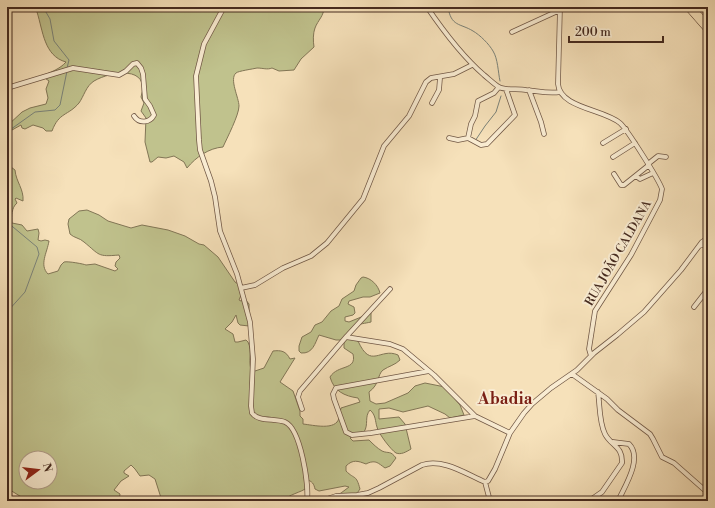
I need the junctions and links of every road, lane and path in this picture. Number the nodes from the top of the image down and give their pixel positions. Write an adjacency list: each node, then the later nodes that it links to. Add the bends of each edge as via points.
1 (224, 7): 33 (street, via 204,44 197,67 198,134 220,231)
2 (427, 7): 9 (street)
3 (687, 7): 7 (main road)
4 (692, 7): 6 (main road)
5 (560, 8): 8 (street); 15 (street)
6 (708, 24)
7 (708, 31)
8 (512, 32)
9 (472, 65): 10 (street); 11 (street)
10 (440, 78): 16 (street, via 439,90); 33 (street, via 431,78 426,82 409,116 384,146 363,199 327,243 311,256 283,268 255,285)
11 (499, 87): 13 (street); 21 (street, via 494,93 478,101)
12 (7, 88): 17 (street, via 73,68 119,75 137,63 141,68 145,99 154,115 149,120 140,122)
13 (506, 89): 14 (street); 21 (street, via 515,117 487,144 481,145)
14 (529, 90): 15 (street); 19 (street)
15 (560, 92): 18 (street, RUA JOÃO CALDANA, via 571,102 604,114)
16 (432, 103)
17 (134, 116)
18 (626, 129): 22 (street); 23 (street, RUA JOÃO CALDANA)
19 (544, 134)
20 (449, 138): 21 (street)
21 (468, 138)
22 (603, 143)
23 (635, 143): 24 (street); 26 (street, RUA JOÃO CALDANA)
24 (613, 157)
25 (666, 157): 26 (street, via 658,156)
26 (648, 165): 27 (street, RUA JOÃO CALDANA); 29 (street)
27 (654, 173): 29 (street, via 640,179); 38 (street, RUA JOÃO CALDANA, via 661,186 662,196 630,255 595,311 589,345 589,352)
28 (614, 174): 29 (street, via 622,186)
29 (636, 176)
30 (708, 238): 32 (street)
31 (708, 243): 32 (street)
32 (699, 246): 38 (street, via 644,312)
33 (241, 288): 50 (street, via 250,322 252,342 252,410 258,417 285,422 290,426 303,458)
34 (390, 289): 37 (street)
35 (708, 289): 36 (street)
36 (694, 307)
37 (346, 337): 39 (street, via 398,346); 43 (street, via 298,394)
38 (592, 355): 40 (street)
39 (429, 371): 42 (street); 45 (street, via 336,388 334,399 346,432 352,435 372,433)
40 (572, 374): 41 (street); 46 (street, via 532,404)
41 (598, 392): 47 (street, via 603,429); 49 (street, via 628,419 650,434 662,457 674,463)
42 (466, 408): 44 (street); 45 (street)
43 (302, 409)
44 (475, 416): 45 (street); 46 (street)
45 (464, 418)
46 (510, 433): 48 (street, via 491,477)
47 (613, 442): 53 (street, via 621,454 622,463 602,492); 54 (street, via 629,444 635,460)
48 (485, 482): 51 (street, via 447,466 429,463 368,493 336,496); 52 (street)
49 (708, 493)
50 (308, 501)
51 (321, 501)
52 (490, 501)
53 (589, 501)
54 (618, 501)

